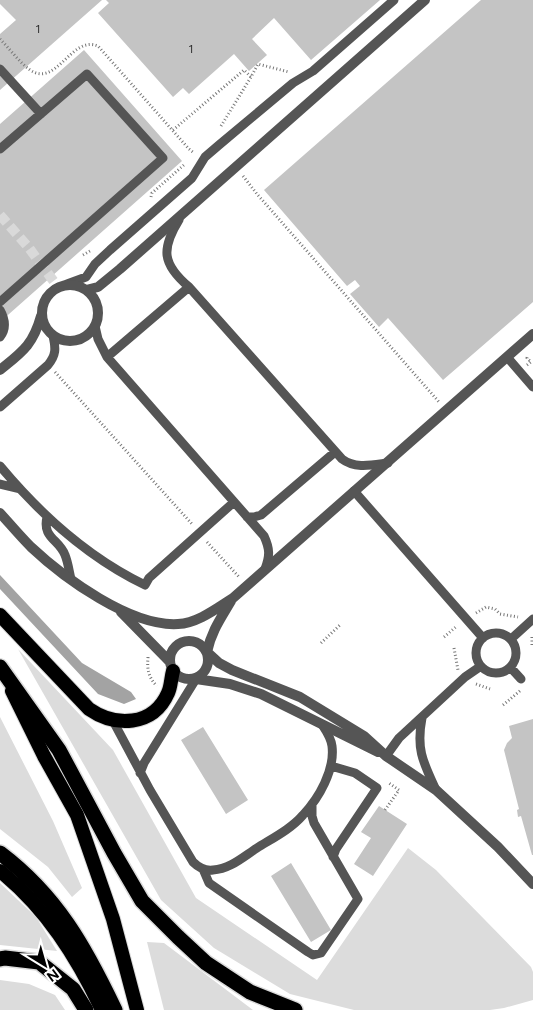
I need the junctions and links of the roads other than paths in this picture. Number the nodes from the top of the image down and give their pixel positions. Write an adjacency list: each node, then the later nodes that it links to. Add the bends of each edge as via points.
1 (394, 0): 7 (lane, via 313,71 293,83 205,157 192,178 95,264 86,277)
2 (425, 0): 6 (street)
3 (0, 69): 4 (lane)
4 (40, 114): 5 (lane); 10 (lane, via 87,74 163,158)
5 (0, 149)
6 (184, 211): 8 (lane, via 166,246 171,268); 9 (street, via 98,287)
7 (67, 284): 9 (street); 12 (street, via 58,286 45,298)
8 (189, 287): 17 (lane); 22 (lane)
9 (86, 290): 13 (street, via 98,310)
10 (0, 302)
11 (0, 310): 16 (lane, via 5,320)
12 (41, 316): 15 (street); 19 (street, via 37,332 27,348)
13 (95, 326): 15 (street, via 81,339 62,340); 17 (lane)
14 (533, 334): 18 (street)
15 (53, 336): 21 (lane, via 54,358)
16 (0, 337)
17 (108, 357): 28 (lane)
18 (507, 357): 20 (lane); 23 (street)
19 (0, 370)
20 (533, 386)
21 (0, 407)
22 (335, 452): 23 (lane, via 348,464 364,466); 30 (lane, via 261,515)
23 (388, 462): 27 (street)
24 (0, 466): 26 (lane)
25 (0, 484): 26 (lane)
26 (20, 490): 31 (lane)
27 (354, 491): 32 (street); 38 (lane)
28 (234, 502): 30 (lane); 31 (lane, via 145,585 92,554)
29 (0, 513): 33 (street, via 31,547)
30 (247, 516): 32 (lane, via 269,547 270,556)
31 (48, 517): 33 (lane, via 45,525 48,534 65,554)
32 (265, 569): 34 (street)
33 (71, 579): 35 (street)
34 (233, 598): 35 (street, via 206,615 180,624 161,624); 40 (street, via 214,628)
35 (119, 610): 41 (street)
36 (0, 615): 48 (highway, via 89,709)
37 (530, 622): 39 (lane)
38 (483, 638): 39 (lane, via 494,632); 42 (lane, via 476,655)
39 (511, 639): 44 (lane, via 517,650)
40 (207, 652): 41 (street, via 198,643 179,644 174,649); 45 (street, via 206,670); 50 (street, via 232,670 334,716)
41 (172, 666): 45 (street, via 183,678); 48 (highway, via 168,693 158,707 147,716 131,722)
42 (481, 666): 44 (lane, via 492,673); 47 (lane)
43 (0, 667): 64 (highway, via 77,816 113,919); 65 (highway, via 59,750 142,901 206,963 250,992)
44 (511, 668): 46 (lane)
45 (196, 678): 49 (street, via 243,687); 52 (lane)
46 (521, 679)
47 (422, 718): 50 (lane, via 399,738); 53 (lane, via 419,744 424,765)
48 (112, 720): 52 (lane)
49 (323, 726): 50 (street); 51 (lane, via 332,747)
50 (386, 756): 53 (street)
51 (331, 766): 54 (lane); 56 (lane, via 355,774 377,788)
52 (140, 773): 57 (lane, via 193,862)
53 (436, 790): 59 (street)
54 (312, 804): 56 (lane, via 314,823); 57 (lane, via 292,825 228,867)
55 (0, 854): 63 (highway, via 19,867 51,899 96,970)
56 (333, 857): 57 (lane, via 358,899 325,949 313,955 209,883)
57 (203, 869)
58 (0, 871): 62 (highway, via 40,909 65,942)
59 (533, 884)
60 (0, 959): 61 (highway, via 39,962 73,989)
61 (86, 1010)
62 (102, 1010)
63 (115, 1010)
64 (137, 1010)
65 (295, 1010)

